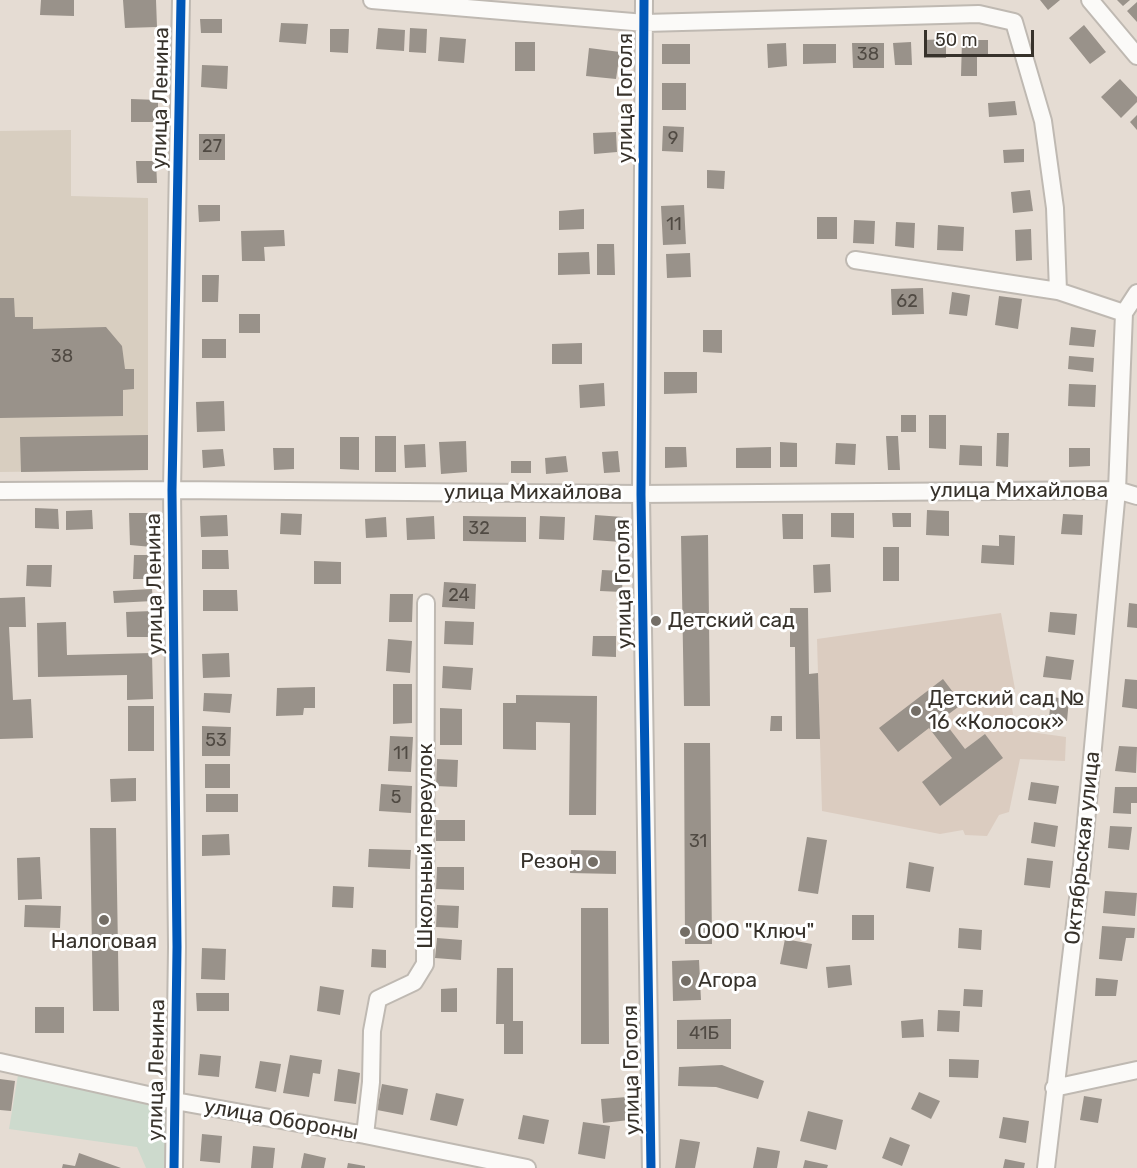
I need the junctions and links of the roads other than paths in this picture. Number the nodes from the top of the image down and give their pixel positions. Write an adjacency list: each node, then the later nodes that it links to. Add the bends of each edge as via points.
1 (181, 0): 11 (street, улица Ленина)
2 (372, 0): 5 (street)
3 (644, 0): 5 (street, улица Гоголя)
4 (1090, 0): 6 (street)
5 (645, 23): 8 (street, via 979,14 1014,22 1043,121 1055,208); 14 (street, улица Гоголя)
6 (1137, 56)
7 (855, 260): 8 (street)
8 (1058, 291): 10 (street)
9 (1137, 293): 10 (street)
10 (1124, 313): 12 (street, Октябрьская улица)
11 (172, 490): 13 (street, улица Михайлова); 14 (street, улица Михайлова); 20 (street, улица Ленина)
12 (1117, 490): 14 (street, улица Михайлова); 15 (street, улица Михайлова); 19 (street, Октябрьская улица, via 1082,865)
13 (0, 491)
14 (641, 494): 24 (street, улица Гоголя)
15 (1137, 496)
16 (426, 603): 21 (street, Школьный переулок, via 425,964 414,982 378,999)
17 (0, 1062): 20 (street, улица Обороны)
18 (1137, 1070): 19 (street)
19 (1054, 1088): 25 (street, Октябрьская улица)
20 (175, 1101): 21 (street, улица Обороны); 22 (street, улица Ленина)
21 (365, 1135): 23 (street, улица Обороны)
22 (174, 1168)
23 (527, 1168)
24 (651, 1168)
25 (1046, 1168)

